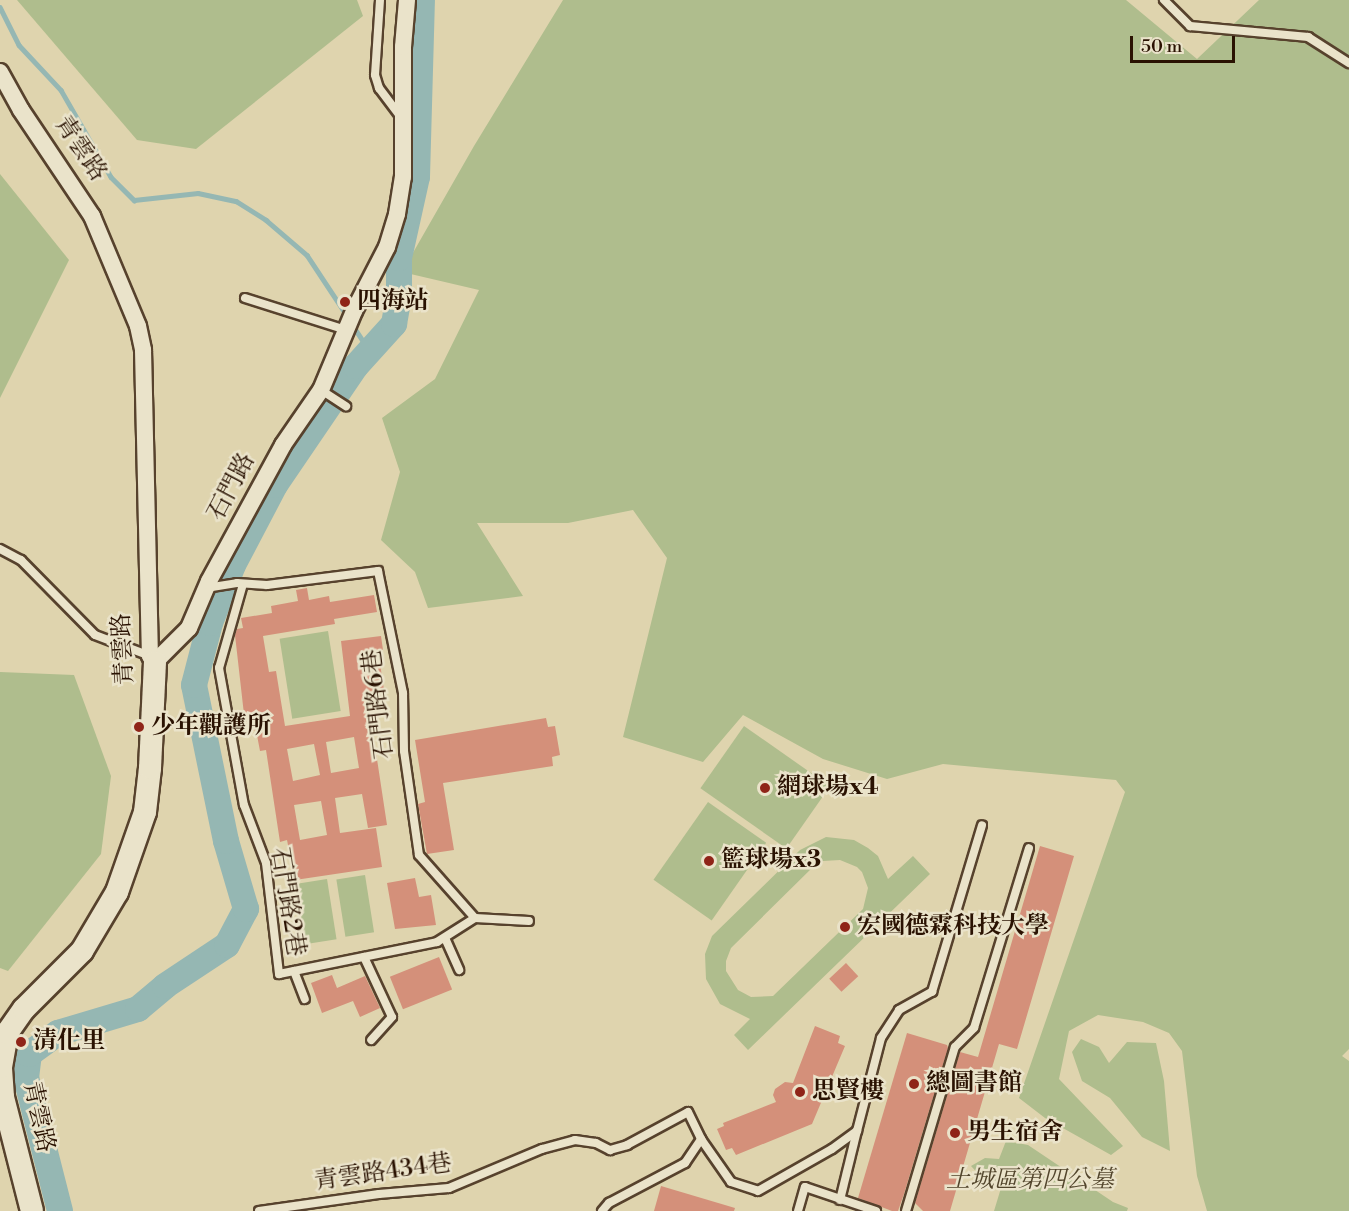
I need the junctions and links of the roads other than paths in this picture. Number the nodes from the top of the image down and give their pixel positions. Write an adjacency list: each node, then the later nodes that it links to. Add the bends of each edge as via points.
1 (380, 0): 6 (lane, via 375,75 379,88)
2 (407, 0): 6 (street)
3 (1164, 0): 4 (lane, via 1190,26 1308,37)
4 (1349, 63)
5 (0, 72): 14 (street, 青雲路, via 92,216 138,326 143,350)
6 (403, 119): 8 (street, 石門路, via 403,177 398,214 387,247)
7 (245, 298): 8 (lane)
8 (346, 330): 9 (street, 石門路)
9 (321, 390): 10 (lane); 13 (street, 石門路, via 283,445)
10 (346, 406)
11 (0, 549): 14 (lane, via 21,560 94,635)
12 (240, 584): 13 (lane); 17 (lane, 石門路6巷, via 267,585 378,571 403,693 404,751 419,855); 22 (lane, 石門路2巷, via 219,668 244,805 266,863 279,974)
13 (206, 588): 14 (street, 石門路, via 189,628)
14 (152, 659): 25 (street, 青雲路, via 145,812 117,892 82,951 24,1009 7,1033)
15 (982, 825): 26 (lane, via 932,992 899,1010 881,1038)
16 (1029, 848): 34 (lane, via 974,1028 955,1047)
17 (475, 918): 18 (lane); 19 (lane, 石門路2巷)
18 (529, 921)
19 (445, 938): 20 (lane, 石門路2巷); 21 (lane)
20 (364, 957): 22 (lane, 石門路2巷); 24 (lane, via 392,1017)
21 (459, 970)
22 (294, 971): 23 (lane)
23 (305, 999)
24 (371, 1040)
25 (1, 1067): 29 (street, 青雲路, via 5,1106)
26 (857, 1131): 27 (lane, via 758,1191 731,1182); 28 (lane)
27 (701, 1138): 30 (lane, 青雲路434巷, via 688,1112 627,1145 610,1150 575,1140 542,1149 449,1188); 31 (lane, via 685,1163 609,1203)
28 (840, 1200): 32 (lane, via 805,1187); 33 (lane)
29 (32, 1211)
30 (260, 1211)
31 (602, 1211)
32 (798, 1211)
33 (876, 1211)
34 (906, 1211)

